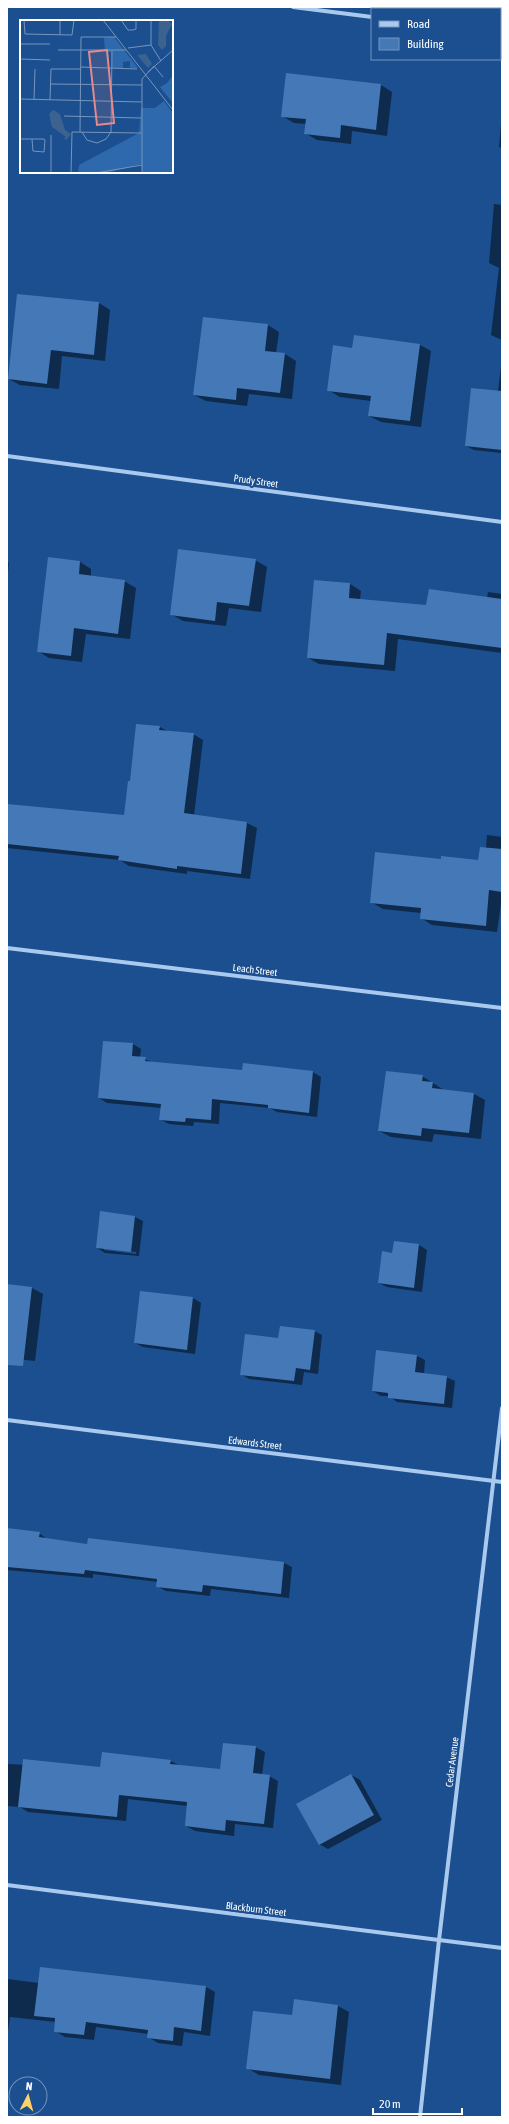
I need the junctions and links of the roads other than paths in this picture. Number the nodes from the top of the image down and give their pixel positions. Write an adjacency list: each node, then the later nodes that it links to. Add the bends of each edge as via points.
1 (293, 7): 2 (street)
2 (371, 17)
3 (7, 456): 4 (street, Prudy Street)
4 (502, 522)
5 (7, 948): 6 (street, Leach Street)
6 (502, 1008)
7 (502, 1408): 9 (street, Cedar Avenue)
8 (7, 1420): 9 (street, Edwards Street)
9 (494, 1481): 10 (street, Edwards Street); 12 (street, Cedar Avenue)
10 (502, 1482)
11 (7, 1885): 12 (street, Blackburn Street)
12 (439, 1940): 13 (street, Blackburn Street); 14 (street, Cedar Avenue)
13 (502, 1948)
14 (420, 2117)

